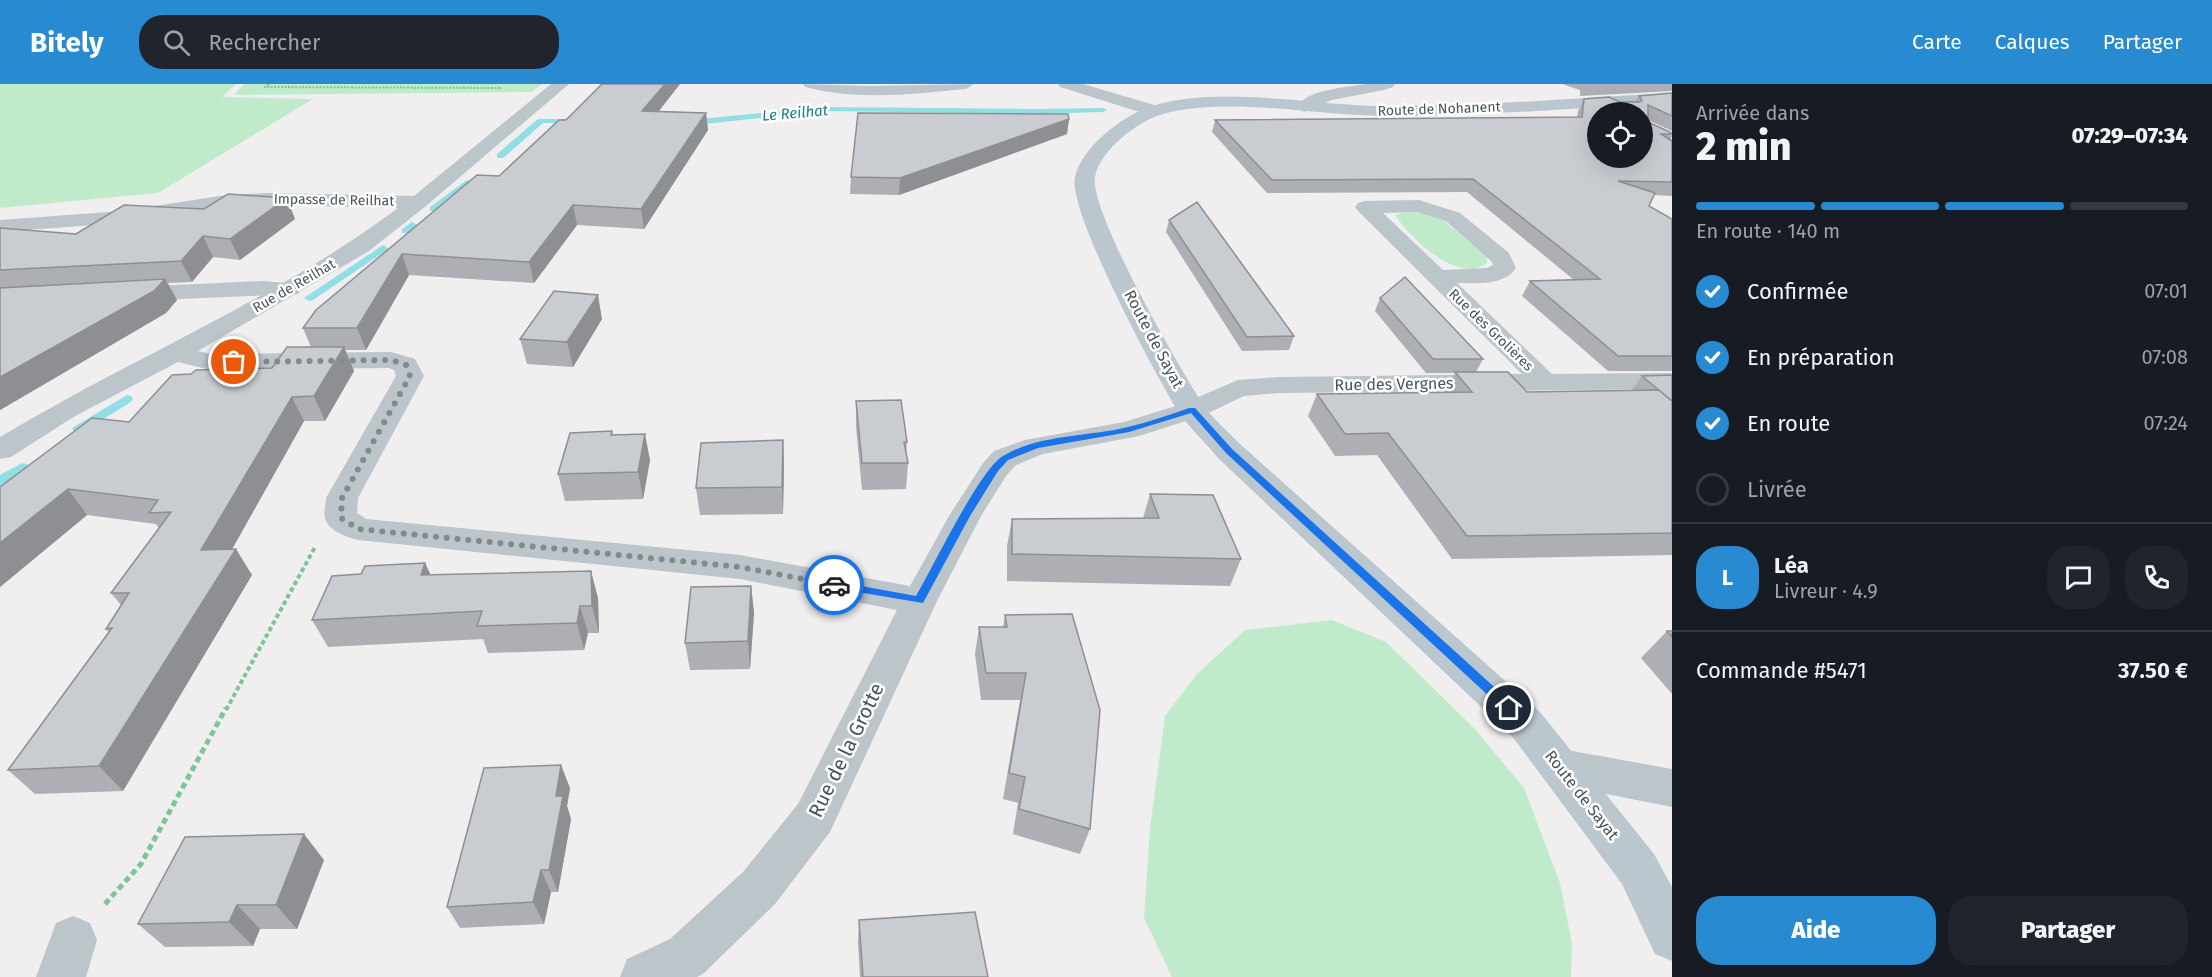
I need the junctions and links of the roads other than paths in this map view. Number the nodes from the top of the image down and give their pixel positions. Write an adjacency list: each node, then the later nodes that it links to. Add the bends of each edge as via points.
1 (561, 84): 13 (street, Rue de Reilhat)
2 (811, 84): 3 (street, via 848,90)
3 (966, 84)
4 (1066, 84): 12 (street)
5 (1116, 84): 12 (street)
6 (1387, 84): 11 (street, via 1318,98)
7 (1207, 93): 11 (street, Route de Nohanent, via 1231,102); 12 (street, Route de Sayat)
8 (1672, 98): 9 (street, Route de Nohanent)
9 (1606, 102)
10 (1587, 103): 11 (street, Route de Nohanent, via 1415,111)
11 (1304, 107)
12 (1155, 111): 21 (street, Route de Sayat, via 1131,122 1102,146 1085,177 1086,199 1154,343)
13 (418, 202): 14 (street, Impasse de Reilhat, via 226,201 122,217); 16 (street, Rue de Reilhat, via 361,246)
14 (0, 226)
15 (1438, 277): 15 (street, Rue des Grolières, via 1414,254 1365,207 1419,206 1453,217 1501,258 1505,268 1492,275); 20 (street, Rue des Grolières)
16 (290, 289): 17 (lane); 18 (street, Rue de Reilhat)
17 (108, 295)
18 (175, 353): 22 (street, Rue de Reilhat, via 65,410); 23 (street, via 211,362 391,360 406,365 410,376 342,498 341,518 358,529 740,567)
19 (1672, 381): 20 (street, Rue des Vergnes)
20 (1545, 382): 21 (street, Rue des Vergnes, via 1238,388)
21 (1192, 410): 23 (street, Rue des Vergnes, via 1129,430 1036,446 1005,458 965,516); 24 (street, Route de Sayat, via 1229,451 1526,724)
22 (0, 450)
23 (919, 601): 27 (street, Rue de la Grotte, via 814,818 759,888 703,941 687,956)
24 (1561, 767): 25 (street); 26 (street, Route de Sayat, via 1638,869)
25 (1672, 788)
26 (1672, 937)
27 (645, 977)

